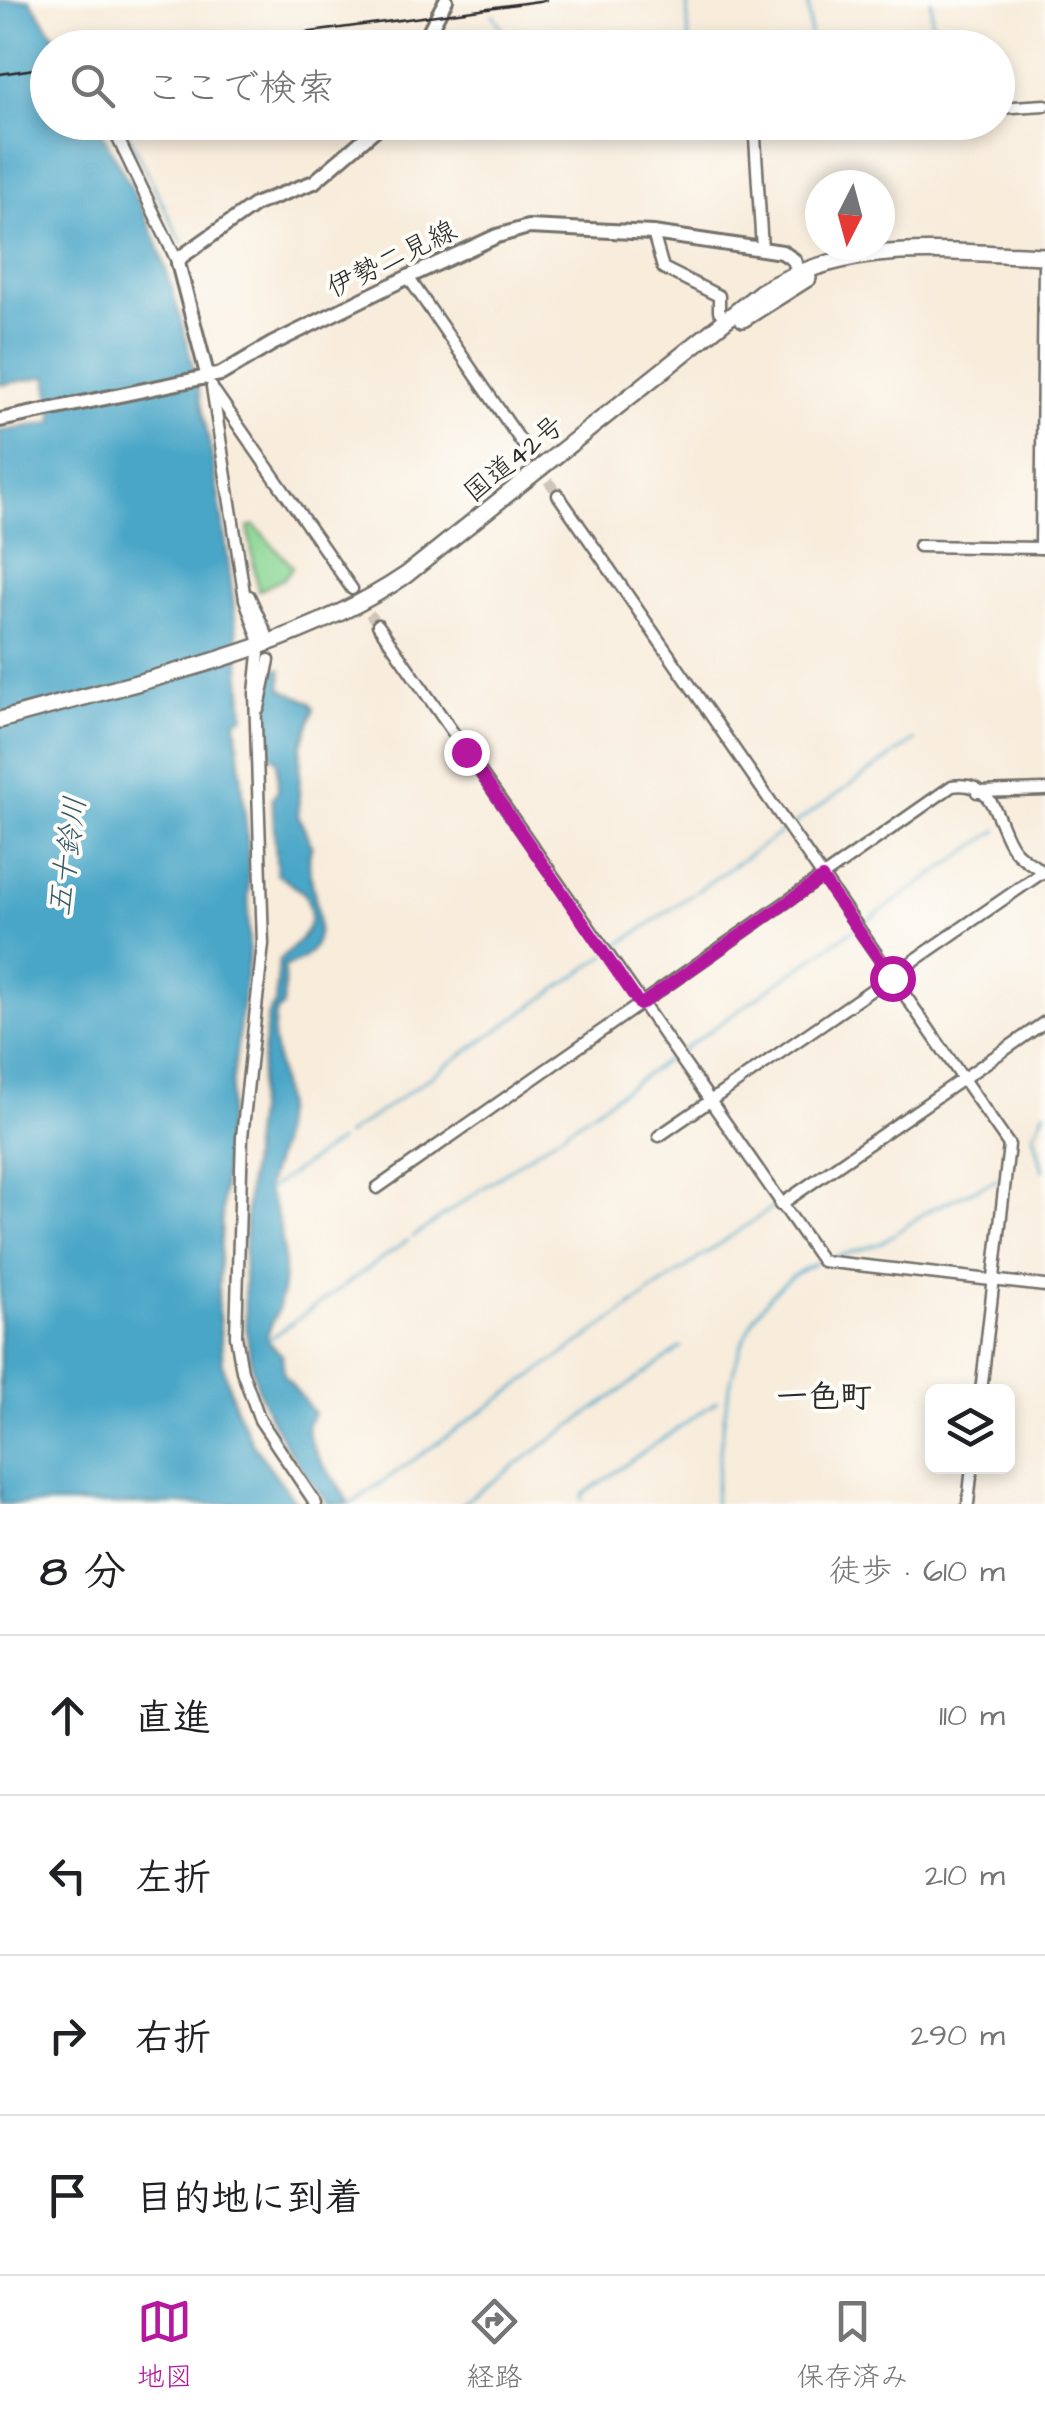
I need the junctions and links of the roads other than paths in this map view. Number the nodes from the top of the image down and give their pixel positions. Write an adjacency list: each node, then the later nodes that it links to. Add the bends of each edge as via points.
1 (446, 0): 2 (main road)
2 (430, 30)
3 (1045, 105): 4 (street)
4 (1015, 107)
5 (119, 140): 11 (street)
6 (363, 140): 11 (main road, via 314,182 256,204)
7 (755, 140): 9 (street)
8 (653, 234): 9 (main road, 伊勢二見線); 13 (main road, 伊勢二見線, via 528,227); 15 (street, via 663,268 719,296 718,311)
9 (762, 249): 14 (main road, 伊勢二見線, via 788,254)
10 (1045, 256): 14 (highway, 国道42号, via 860,253)
11 (178, 263): 16 (main road)
12 (1045, 266): 14 (highway, 国道42号, via 860,263); 21 (street)
13 (408, 277): 16 (main road, 伊勢二見線); 18 (street)
14 (800, 277): 15 (highway, 国道42号, via 761,292); 24 (highway, 国道42号, via 390,598 334,629)
15 (726, 320): 24 (highway, 国道42号, via 406,575 326,622)
16 (206, 381): 17 (main road, 伊勢二見線); 22 (street); 24 (street)
17 (0, 420)
18 (531, 456)
19 (558, 495): 30 (street)
20 (919, 546): 21 (street)
21 (1043, 548)
22 (352, 589)
23 (378, 624): 32 (street)
24 (259, 650): 25 (highway, 国道42号); 26 (highway, 国道42号); 43 (street, via 263,944 242,1137 236,1336 260,1420)
25 (0, 720)
26 (0, 730)
27 (1045, 790): 28 (street)
28 (978, 792): 29 (street, via 998,808 1013,848); 30 (street, via 952,786)
29 (1044, 872): 31 (street)
30 (822, 878): 31 (street); 32 (street)
31 (892, 978): 34 (street); 35 (street)
32 (640, 1005): 35 (street); 37 (street)
33 (1045, 1022): 34 (street)
34 (963, 1080): 38 (street); 39 (street, via 1009,1145)
35 (710, 1106): 36 (street); 38 (street)
36 (659, 1136)
37 (377, 1188)
38 (780, 1204): 39 (street, via 822,1261)
39 (994, 1280): 40 (street); 41 (street)
40 (1045, 1286)
41 (982, 1384)
42 (971, 1474): 44 (street)
43 (316, 1504)
44 (968, 1504)

